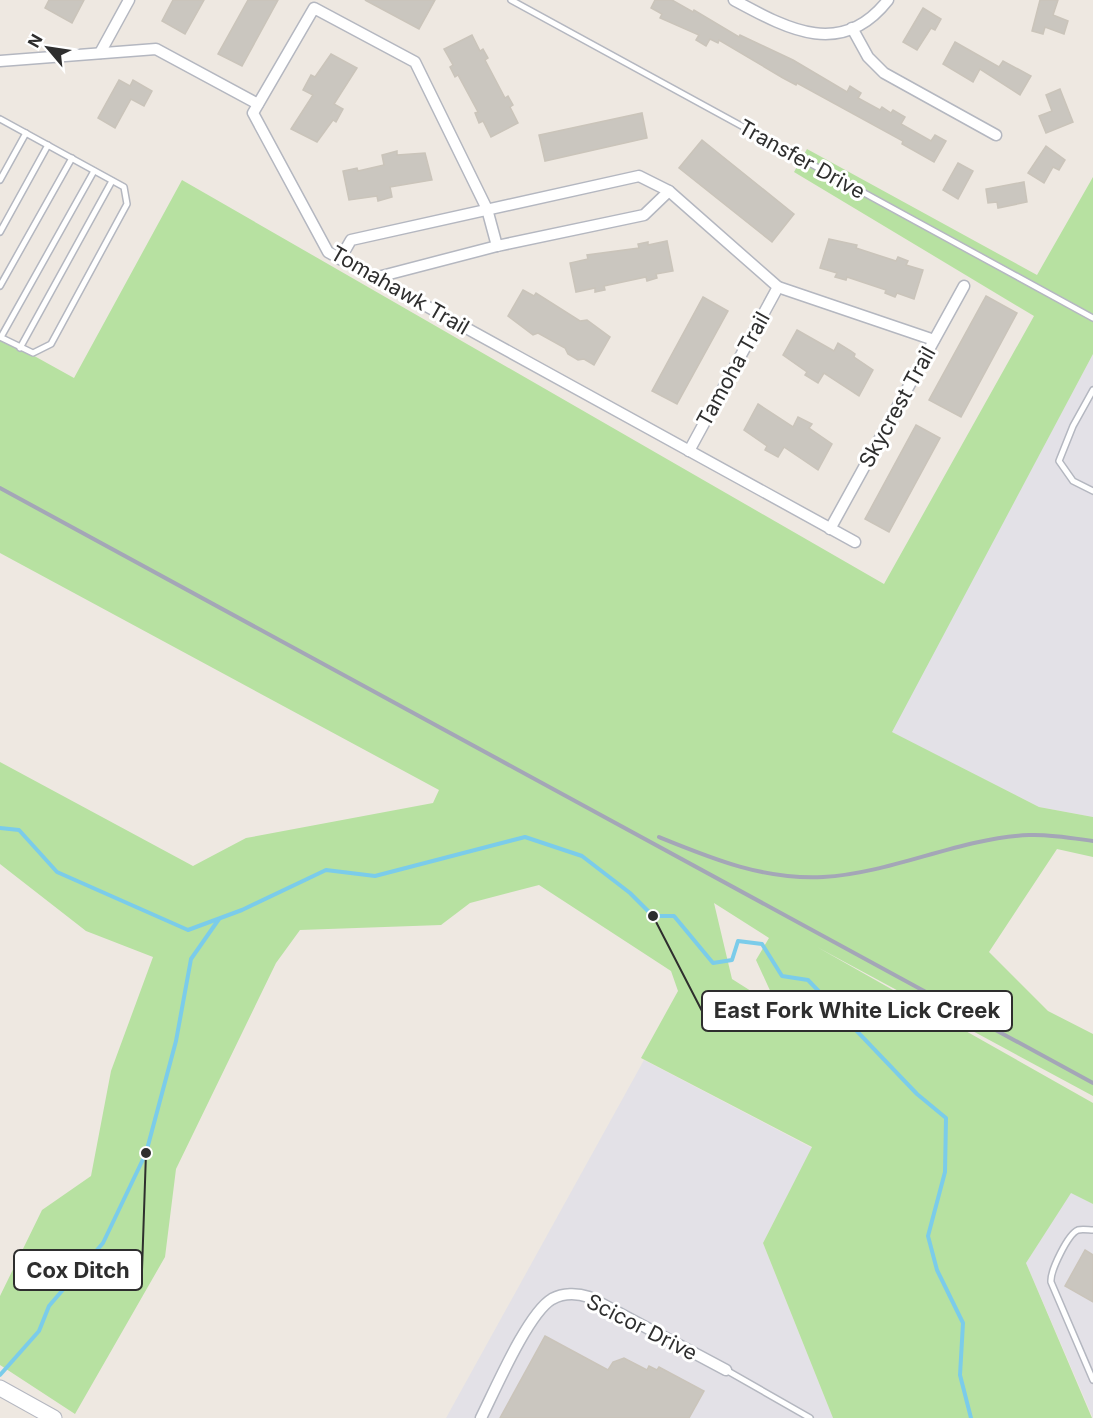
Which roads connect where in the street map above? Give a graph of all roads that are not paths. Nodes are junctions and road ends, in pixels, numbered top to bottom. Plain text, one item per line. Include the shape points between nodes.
1 (129, 0) edge
2 (511, 0) edge
3 (734, 0) edge
4 (888, 0) edge
5 (852, 28) junction
6 (100, 53) junction
7 (0, 61) edge
8 (258, 104) junction
9 (2, 120) edge
10 (0, 127) edge
11 (26, 133) junction
12 (996, 135) dead end
13 (48, 145) junction
14 (72, 158) junction
15 (94, 171) junction
16 (0, 180) edge
17 (112, 181) junction
18 (669, 191) junction
19 (487, 209) junction
20 (0, 232) edge
21 (497, 246) junction
22 (340, 259) junction
23 (374, 278) junction
24 (964, 285) dead end
25 (0, 286) edge
26 (778, 287) junction
27 (1093, 318) edge
28 (0, 337) edge
29 (934, 340) junction
30 (20, 348) junction
31 (1093, 390) edge
32 (689, 451) junction
33 (1093, 491) edge
34 (830, 529) junction
35 (855, 542) dead end
36 (1093, 1230) edge
37 (726, 1370) joint
38 (1093, 1380) edge
39 (0, 1388) edge
40 (54, 1418) edge
41 (480, 1418) edge
42 (810, 1418) edge

1 - 6 street
2 - 27 lane, Transfer Drive
3 - 5 street via 801,33 830,34
4 - 5 street
5 - 12 street via 868,57 884,73
6 - 7 street
6 - 8 street via 156,49
8 - 19 street via 314,8 415,62
8 - 22 street, Tomahawk Trail via 253,113 258,123 328,252
9 - 10 lane
9 - 11 lane
11 - 13 lane
11 - 16 lane
13 - 14 lane
13 - 20 lane
14 - 15 lane
14 - 25 lane
15 - 17 lane
15 - 28 lane
17 - 30 lane
17 - 30 lane via 124,187 127,204 104,250 51,344 33,353
18 - 19 street via 639,176
18 - 21 street via 644,215
18 - 26 street
19 - 21 street
19 - 22 street via 351,240
21 - 23 street
22 - 23 street, Tomahawk Trail
23 - 32 street, Tomahawk Trail
24 - 29 street, Skycrest Trail
26 - 29 street
26 - 32 street, Tamoha Trail
28 - 30 lane
29 - 34 street, Skycrest Trail
31 - 33 lane via 1072,426 1059,461 1073,481
32 - 34 street, Tomahawk Trail
34 - 35 street, Tomahawk Trail
36 - 38 lane via 1079,1230 1071,1235 1051,1274
37 - 41 street, Scicor Drive via 589,1297 565,1295 552,1299 535,1316
37 - 42 lane
39 - 40 main road

